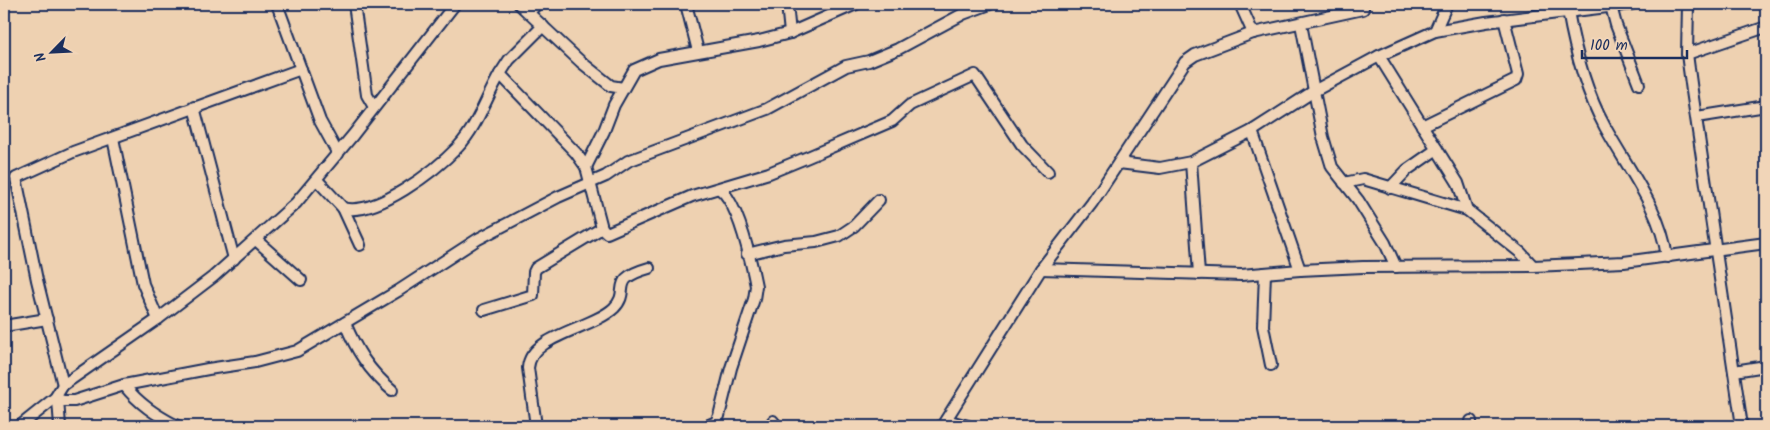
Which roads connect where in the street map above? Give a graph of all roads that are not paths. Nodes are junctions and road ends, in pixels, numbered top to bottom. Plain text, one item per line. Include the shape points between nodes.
1 (277, 4) edge
2 (354, 4) edge
3 (455, 4) edge
4 (519, 4) edge
5 (537, 4) edge
6 (686, 4) edge
7 (787, 4) edge
8 (856, 4) edge
9 (990, 4) edge
10 (1240, 4) edge
11 (1447, 4) edge
12 (1632, 4) edge
13 (1688, 4) edge
14 (1611, 6) junction
15 (1363, 9) dead end
16 (1568, 11) junction
17 (529, 12) junction
18 (1504, 19) junction
19 (1301, 24) junction
20 (544, 26) junction
21 (1766, 27) edge
22 (790, 32) junction
23 (1436, 32) junction
24 (1253, 33) junction
25 (698, 51) junction
26 (1687, 54) junction
27 (1379, 56) junction
28 (301, 69) junction
29 (500, 74) junction
30 (1639, 84) dead end
31 (611, 86) junction
32 (623, 88) junction
33 (1314, 91) junction
34 (614, 105) junction
35 (1766, 106) edge
36 (194, 107) junction
37 (374, 108) junction
38 (1696, 117) junction
39 (1422, 126) junction
40 (1252, 131) junction
41 (113, 138) junction
42 (1437, 149) junction
43 (338, 154) junction
44 (1191, 162) junction
45 (1119, 163) junction
46 (586, 167) junction
47 (1048, 172) dead end
48 (317, 180) junction
49 (591, 182) junction
50 (1344, 183) junction
51 (1390, 188) junction
52 (720, 189) junction
53 (879, 200) dead end
54 (343, 208) junction
55 (1467, 210) junction
56 (602, 228) junction
57 (256, 240) junction
58 (1766, 243) edge
59 (360, 245) dead end
60 (1715, 252) junction
61 (748, 254) junction
62 (1668, 257) junction
63 (234, 259) junction
64 (1533, 266) junction
65 (1396, 267) junction
66 (649, 268) dead end
67 (1041, 269) junction
68 (1300, 270) junction
69 (1265, 273) junction
70 (1199, 274) junction
71 (301, 280) dead end
72 (484, 310) dead end
73 (158, 319) junction
74 (47, 320) junction
75 (346, 323) junction
76 (4, 326) edge
77 (1271, 365) dead end
78 (1766, 366) edge
79 (1734, 371) junction
80 (63, 385) junction
81 (124, 385) junction
82 (392, 390) dead end
83 (57, 399) junction
84 (944, 423) edge
85 (20, 426) edge
86 (60, 426) edge
87 (177, 426) edge
88 (536, 426) edge
89 (707, 426) edge
90 (968, 426) edge
91 (1742, 426) edge

1 - 28 street
2 - 37 street via 367,95
3 - 37 street
4 - 17 street
5 - 17 street
6 - 25 street
7 - 22 street
8 - 22 street
9 - 49 street via 963,14 898,49 846,66 767,109 628,161
10 - 24 street
11 - 23 street
12 - 14 street
13 - 26 street
14 - 16 street
14 - 30 street
15 - 19 street
16 - 18 street
16 - 62 street via 1574,43 1600,114 1655,214
17 - 20 street
18 - 23 street
18 - 39 street via 1517,68 1516,80
19 - 24 street
19 - 33 street
20 - 29 street via 509,60
20 - 31 street
21 - 26 street
22 - 25 street via 759,41
23 - 27 street
24 - 45 street via 1195,55 1185,62
25 - 32 street via 644,64 634,70
26 - 38 street
27 - 33 street
27 - 39 street
28 - 36 street
28 - 43 street via 320,121
29 - 46 street
29 - 54 street via 471,130 458,147 387,200 368,208
31 - 32 street
31 - 34 street
32 - 34 street
33 - 40 street
33 - 50 street via 1332,167
34 - 46 street
35 - 38 street
36 - 41 street
36 - 63 street
37 - 43 street
38 - 60 street
39 - 42 street
40 - 44 street
40 - 68 street
41 - 73 street via 143,284
41 - 74 street via 16,178
42 - 51 street via 1407,170
42 - 55 street via 1458,183
43 - 48 street
44 - 45 street via 1160,168
44 - 70 street
45 - 67 street
46 - 49 street
47 - 52 street via 1022,145 975,75 910,105 892,121 769,173
48 - 54 street
48 - 57 street
49 - 56 street
49 - 75 street via 478,239
50 - 51 street via 1363,179
50 - 65 street via 1358,200
51 - 55 street
52 - 56 street via 670,205 608,233
52 - 61 street via 728,195
53 - 61 street via 854,226 839,236
54 - 59 street
55 - 64 street
56 - 72 street via 536,268 533,295
57 - 63 street
57 - 71 street
58 - 60 street
60 - 62 street
60 - 79 street
61 - 89 street via 756,286 754,299 719,416 716,422
62 - 64 street
63 - 73 street
64 - 65 street
65 - 68 street
66 - 88 street via 632,273 625,279 618,303 610,311 543,344 533,354 528,368
67 - 70 street
67 - 84 street
68 - 69 street
69 - 70 street
69 - 77 street via 1264,326
73 - 80 street
74 - 76 street
74 - 80 street
75 - 81 street via 277,358
75 - 82 street via 364,360
78 - 79 street
79 - 91 street
80 - 83 street
81 - 83 street via 74,401
81 - 87 street via 152,413
83 - 85 street
83 - 86 street
84 - 90 street

